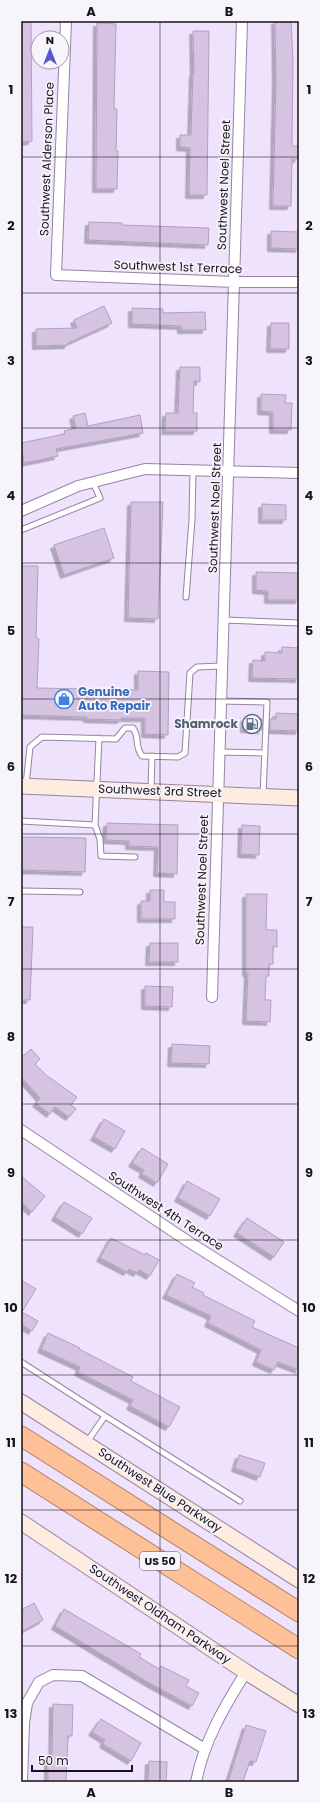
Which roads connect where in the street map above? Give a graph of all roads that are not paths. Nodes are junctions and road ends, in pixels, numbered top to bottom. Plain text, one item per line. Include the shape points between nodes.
1 (66, 21) edge
2 (242, 21) edge
3 (56, 275) joint
4 (235, 282) junction
5 (299, 282) edge
6 (193, 470) junction
7 (229, 471) junction
8 (299, 473) edge
9 (93, 482) junction
10 (21, 511) edge
11 (21, 530) edge
12 (186, 597) dead end
13 (224, 620) junction
14 (299, 623) edge
15 (222, 666) junction
16 (221, 701) junction
17 (99, 738) junction
18 (219, 752) junction
19 (265, 753) junction
20 (152, 756) junction
21 (24, 786) edge
22 (96, 789) junction
23 (151, 791) junction
24 (218, 793) junction
25 (263, 796) junction
26 (299, 798) edge
27 (21, 821) edge
28 (95, 825) junction
29 (135, 858) dead end
30 (21, 891) edge
31 (80, 892) dead end
32 (212, 997) dead end
33 (21, 1130) edge
34 (299, 1311) edge
35 (21, 1362) edge
36 (21, 1402) edge
37 (105, 1416) junction
38 (21, 1436) edge
39 (86, 1443) junction
40 (21, 1472) edge
41 (240, 1501) dead end
42 (21, 1522) edge
43 (299, 1580) edge
44 (299, 1612) edge
45 (299, 1649) edge
46 (246, 1672) junction
47 (299, 1706) edge
48 (205, 1749) junction
49 (22, 1782) edge
50 (196, 1782) edge

1 - 3 street, Southwest Alderson Place
2 - 4 street, Southwest Noel Street
3 - 4 street, Southwest 1st Terrace
4 - 5 street, Southwest 1st Terrace
4 - 7 street, Southwest Noel Street
6 - 7 street
6 - 9 street via 145,469
6 - 12 lane
7 - 8 street
7 - 13 street, Southwest Noel Street
9 - 10 street
9 - 11 lane via 100,498
13 - 14 lane
13 - 15 street, Southwest Noel Street
15 - 16 street, Southwest Noel Street
15 - 20 lane via 197,667 190,673 185,754 178,758
16 - 18 street, Southwest Noel Street
16 - 19 lane via 267,702
17 - 20 lane via 116,739 125,728 134,728 137,734 137,749 142,756
17 - 21 lane via 42,737 30,747
17 - 22 lane
18 - 19 lane
18 - 24 street, Southwest Noel Street
19 - 25 lane
20 - 23 lane
21 - 22 street, Southwest 3rd Street
22 - 23 street, Southwest 3rd Street
22 - 28 lane
23 - 24 street, Southwest 3rd Street
24 - 25 street, Southwest 3rd Street
24 - 32 street, Southwest Noel Street
25 - 26 street, Southwest 3rd Street
27 - 28 lane
28 - 29 lane via 100,839 101,856
30 - 31 lane
33 - 34 street, Southwest 4th Terrace via 189,1242
35 - 37 lane
36 - 39 street, Southwest Blue Parkway
37 - 39 lane
37 - 41 lane
38 - 44 highway, US 50
39 - 43 street, Southwest Blue Parkway
40 - 45 highway, US 50
42 - 46 street, Southwest Oldham Parkway
46 - 47 street, Southwest Oldham Parkway
46 - 48 street
48 - 49 street via 82,1676 53,1675 40,1682 27,1703
48 - 50 street

